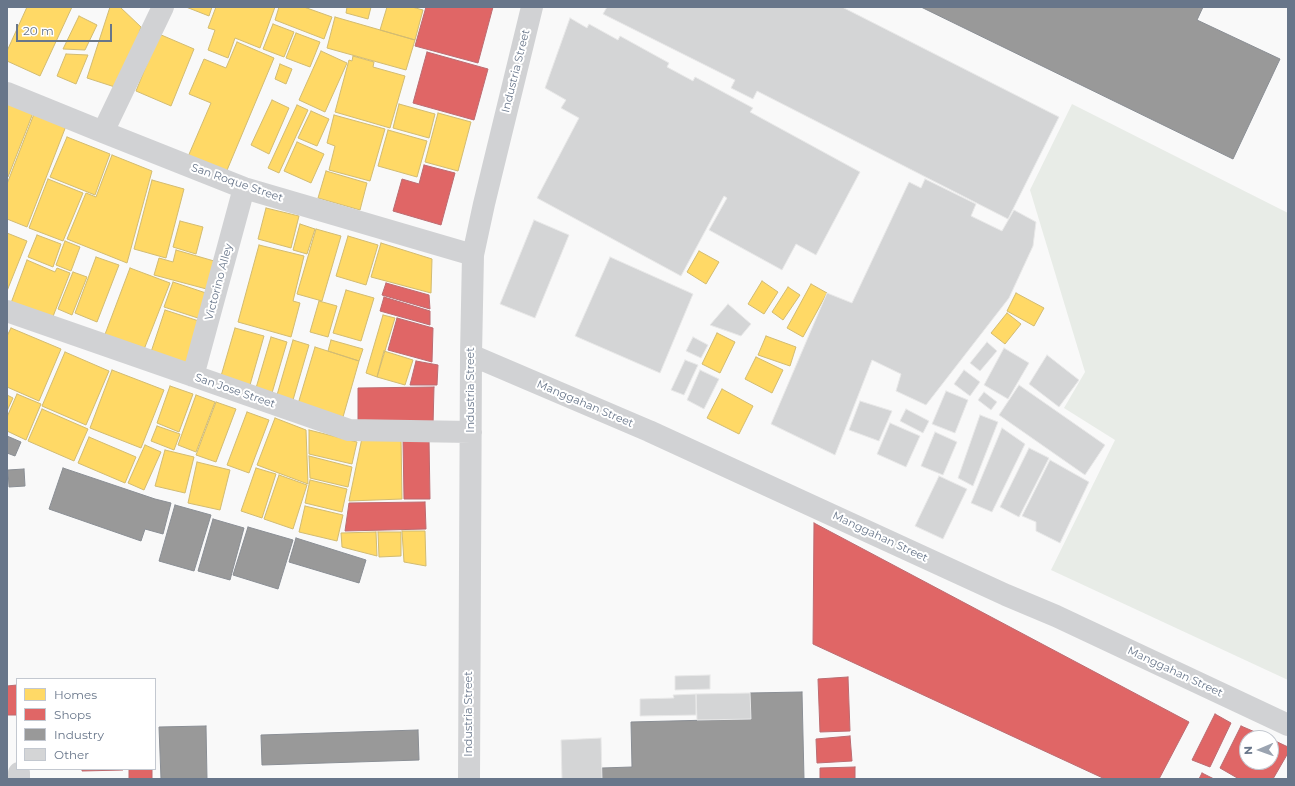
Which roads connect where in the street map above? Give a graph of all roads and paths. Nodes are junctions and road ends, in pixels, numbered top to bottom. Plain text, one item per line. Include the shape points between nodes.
1 (163, 7) edge
2 (532, 7) edge
3 (7, 93) edge
4 (103, 132) junction
5 (244, 188) junction
6 (473, 255) junction
7 (7, 311) edge
8 (471, 355) junction
9 (194, 376) junction
10 (471, 432) junction
11 (1288, 724) edge
12 (469, 779) edge

1 - 4 street
2 - 6 street, Industria Street
3 - 4 street, San Roque Street
4 - 5 street, San Roque Street
5 - 6 street, San Roque Street
5 - 9 street, Victorino Alley
6 - 8 street, Industria Street
7 - 9 street, San Jose Street
8 - 10 street, Industria Street
8 - 11 street, Manggahan Street via 649,431
9 - 10 street, San Jose Street via 349,430
10 - 12 street, Industria Street

